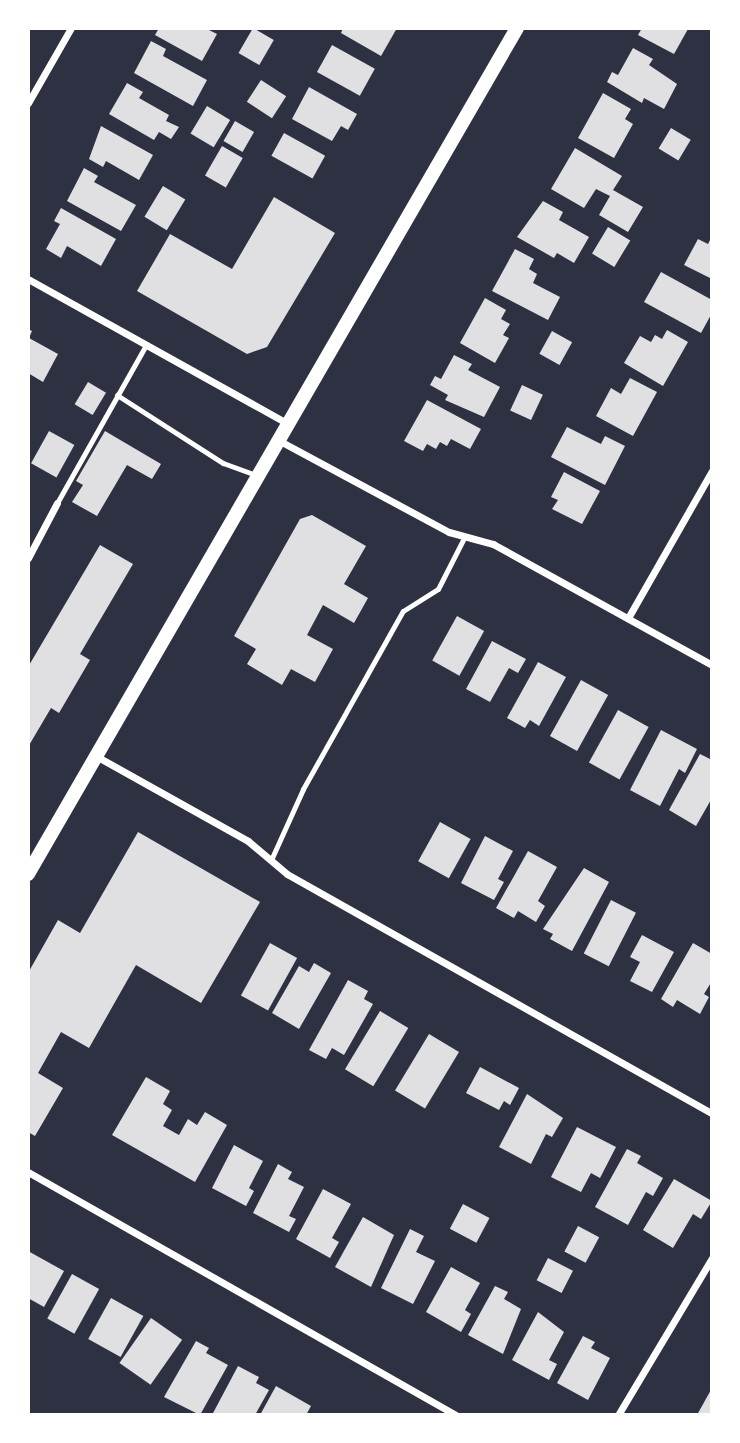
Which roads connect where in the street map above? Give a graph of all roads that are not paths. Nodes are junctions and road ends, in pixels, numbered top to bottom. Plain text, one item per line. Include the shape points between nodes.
1 (71, 28) edge
2 (517, 28) edge
3 (28, 103) edge
4 (28, 279) edge
5 (146, 345) junction
6 (117, 395) junction
7 (287, 423) junction
8 (278, 439) junction
9 (712, 471) edge
10 (257, 476) junction
11 (57, 503) joint
12 (465, 536) junction
13 (28, 558) edge
14 (628, 618) junction
15 (712, 665) edge
16 (96, 756) junction
17 (271, 860) junction
18 (28, 874) edge
19 (712, 1112) edge
20 (28, 1172) edge
21 (712, 1258) edge
22 (456, 1415) edge
23 (618, 1415) edge

1 - 3 street
2 - 7 main road
4 - 5 street
5 - 6 lane
5 - 7 street
6 - 10 lane via 223,463
6 - 11 lane
7 - 8 main road
8 - 10 main road
8 - 12 street
9 - 14 street
10 - 16 main road
11 - 13 street
12 - 14 street via 493,544
12 - 17 lane via 438,589 402,611 303,789 293,820
14 - 15 street
16 - 17 street via 248,841
16 - 18 main road
17 - 19 street via 287,874
20 - 22 street
21 - 23 street

